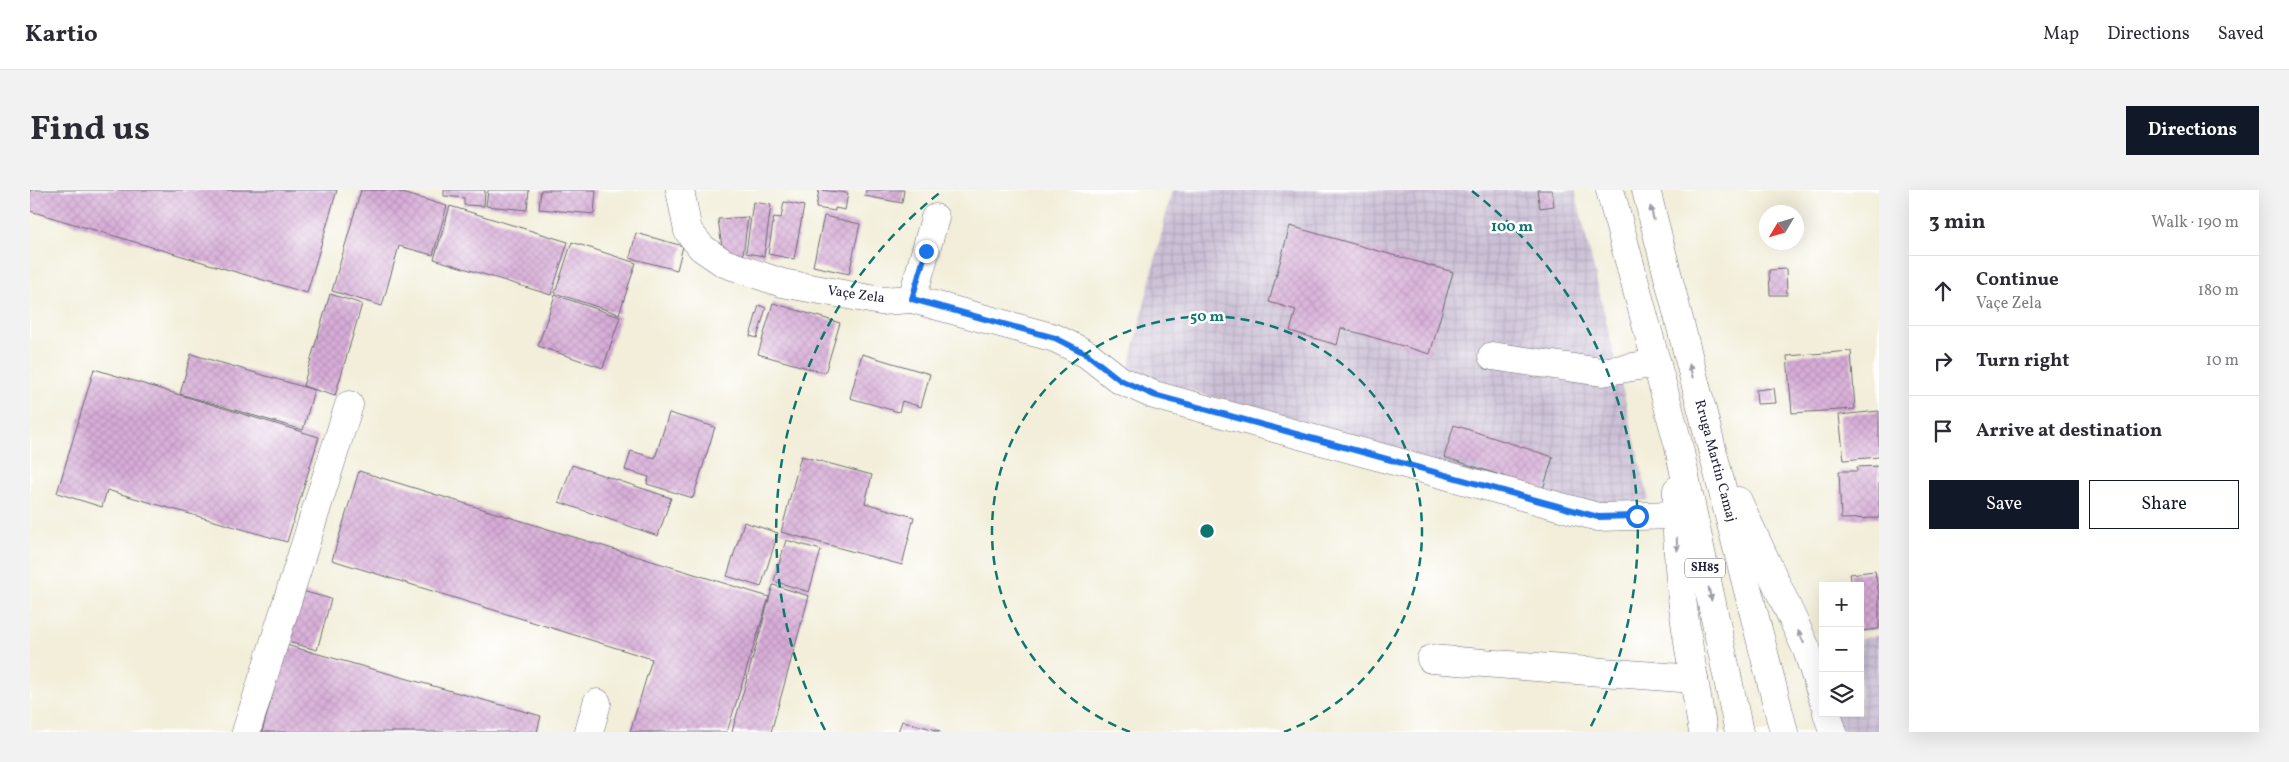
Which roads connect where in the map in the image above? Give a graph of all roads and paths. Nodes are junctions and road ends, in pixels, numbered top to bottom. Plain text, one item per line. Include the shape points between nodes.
1 (680, 190) edge
2 (1610, 190) edge
3 (1646, 190) edge
4 (935, 218) dead end
5 (912, 299) junction
6 (1492, 356) dead end
7 (1657, 363) junction
8 (349, 405) dead end
9 (1708, 435) junction
10 (1678, 443) junction
11 (1676, 515) junction
12 (1431, 659) dead end
13 (1694, 679) junction
14 (1819, 688) edge
15 (597, 703) dead end
16 (1828, 717) edge
17 (246, 732) edge
18 (589, 732) edge
19 (1703, 732) edge
20 (1739, 732) edge
21 (1784, 732) edge
22 (1833, 732) edge

1 - 5 main road, Vaçe Zela via 688,231 702,248 724,263 782,283 881,301
2 - 7 main road, SH85
9 -> 3 main road, Rruga Martin Camaj / SH85
4 - 5 main road
5 - 11 main road, Vaçe Zela via 1055,338 1087,354 1120,380 1154,395 1598,517
6 - 7 main road via 1602,372
7 - 10 main road, SH85
8 - 17 main road
14 -> 9 main road via 1807,650
9 - 21 main road, Rruga Martin Camaj / SH85
10 - 11 main road
10 -> 20 main road, SH85
11 -> 13 main road via 1682,606
12 - 13 main road
13 - 19 main road
15 - 18 main road
16 - 22 main road

